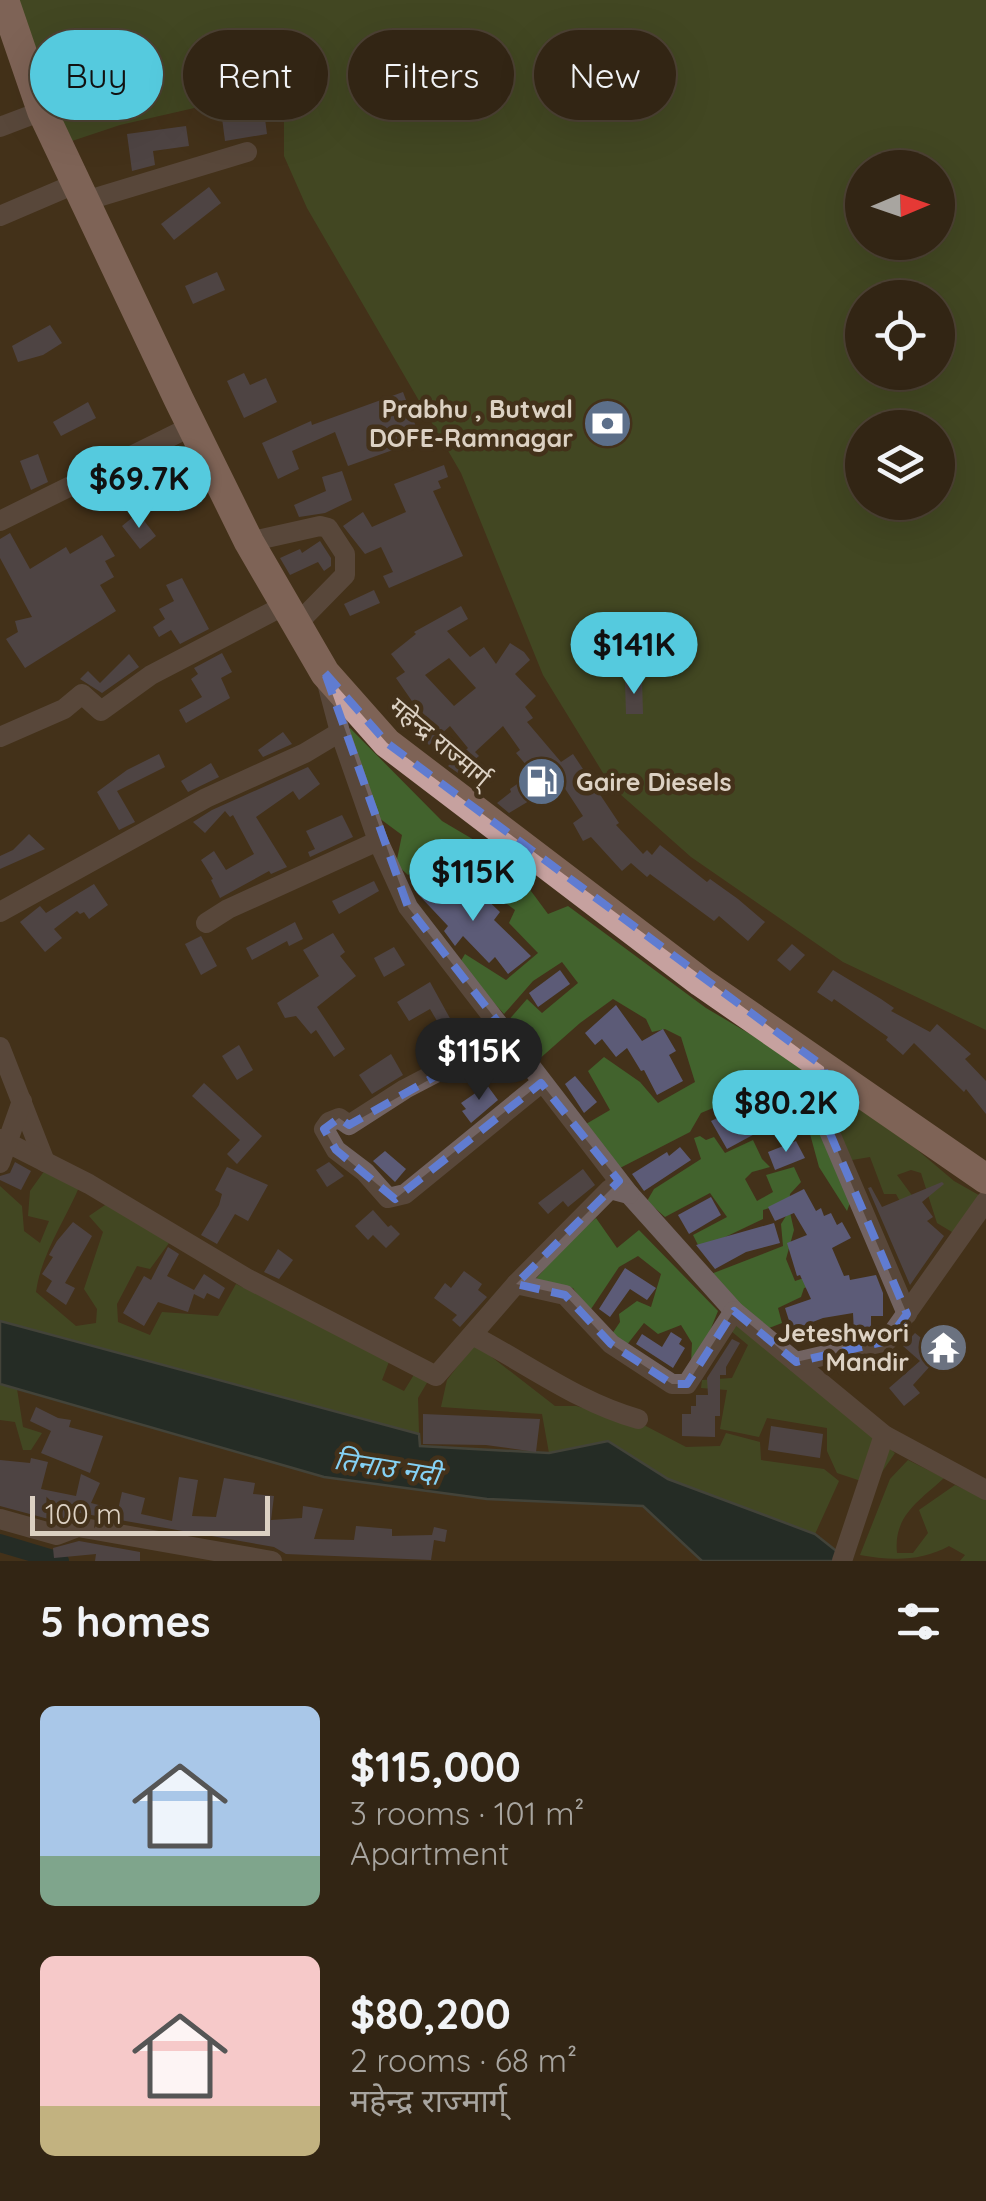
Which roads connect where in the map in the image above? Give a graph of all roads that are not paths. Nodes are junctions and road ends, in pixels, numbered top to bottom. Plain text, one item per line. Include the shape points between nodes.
1 (4, 0) edge
2 (8, 39) edge
3 (30, 86) edge
4 (30, 116) edge
5 (46, 120) edge
6 (0, 127) edge
7 (247, 152) dead end
8 (81, 192) junction
9 (0, 216) edge
10 (192, 426) junction
11 (0, 521) edge
12 (249, 542) junction
13 (292, 614) junction
14 (325, 673) junction
15 (340, 732) junction
16 (0, 737) edge
17 (378, 841) junction
18 (0, 912) edge
19 (206, 923) dead end
20 (508, 1035) junction
21 (0, 1047) edge
22 (824, 1067) junction
23 (541, 1084) junction
24 (22, 1102) junction
25 (2, 1148) edge
26 (45, 1162) junction
27 (986, 1178) edge
28 (628, 1194) junction
29 (986, 1201) edge
30 (516, 1284) junction
31 (734, 1311) junction
32 (907, 1314) junction
33 (474, 1336) junction
34 (796, 1362) junction
35 (638, 1419) dead end
36 (884, 1435) junction
37 (986, 1490) edge
38 (0, 1519) edge
39 (272, 1561) edge
40 (842, 1561) edge

1 - 2 highway, महेन्द्र राज्मार्ग्
2 - 3 highway, महेन्द्र राज्मार्ग्
4 - 6 street
5 - 8 highway, महेन्द्र राज्मार्ग्
7 - 8 street
8 - 9 street
8 - 10 highway, महेन्द्र राज्मार्ग्
10 - 11 street
10 - 12 highway, महेन्द्र राज्मार्ग्
12 - 13 highway, महेन्द्र राज्मार्ग्
12 - 13 street via 320,526 344,554 345,575
13 - 14 highway, महेन्द्र राज्मार्ग्
13 - 16 street via 151,675 100,711 82,694
14 - 15 street
14 - 22 highway, महेन्द्र राज्मार्ग् via 387,743
15 - 17 street
15 - 18 street
17 - 19 street
17 - 20 street via 408,908
20 - 23 street
20 - 23 street via 349,1124 329,1122 324,1129 336,1150 395,1199
21 - 24 street
22 - 27 highway, महेन्द्र राज्मार्ग्
22 - 32 street via 828,1131
23 - 28 street
24 - 25 street
24 - 26 street
25 - 26 street
26 - 33 street via 248,1279 436,1376
28 - 30 street via 610,1190
28 - 31 street
29 - 32 street
30 - 31 street via 565,1295 611,1344 672,1384 687,1384
30 - 33 street
31 - 34 street
32 - 34 street via 887,1340
33 - 35 street via 582,1400
34 - 36 street
36 - 37 street
36 - 40 street
38 - 39 street via 54,1535 78,1528

